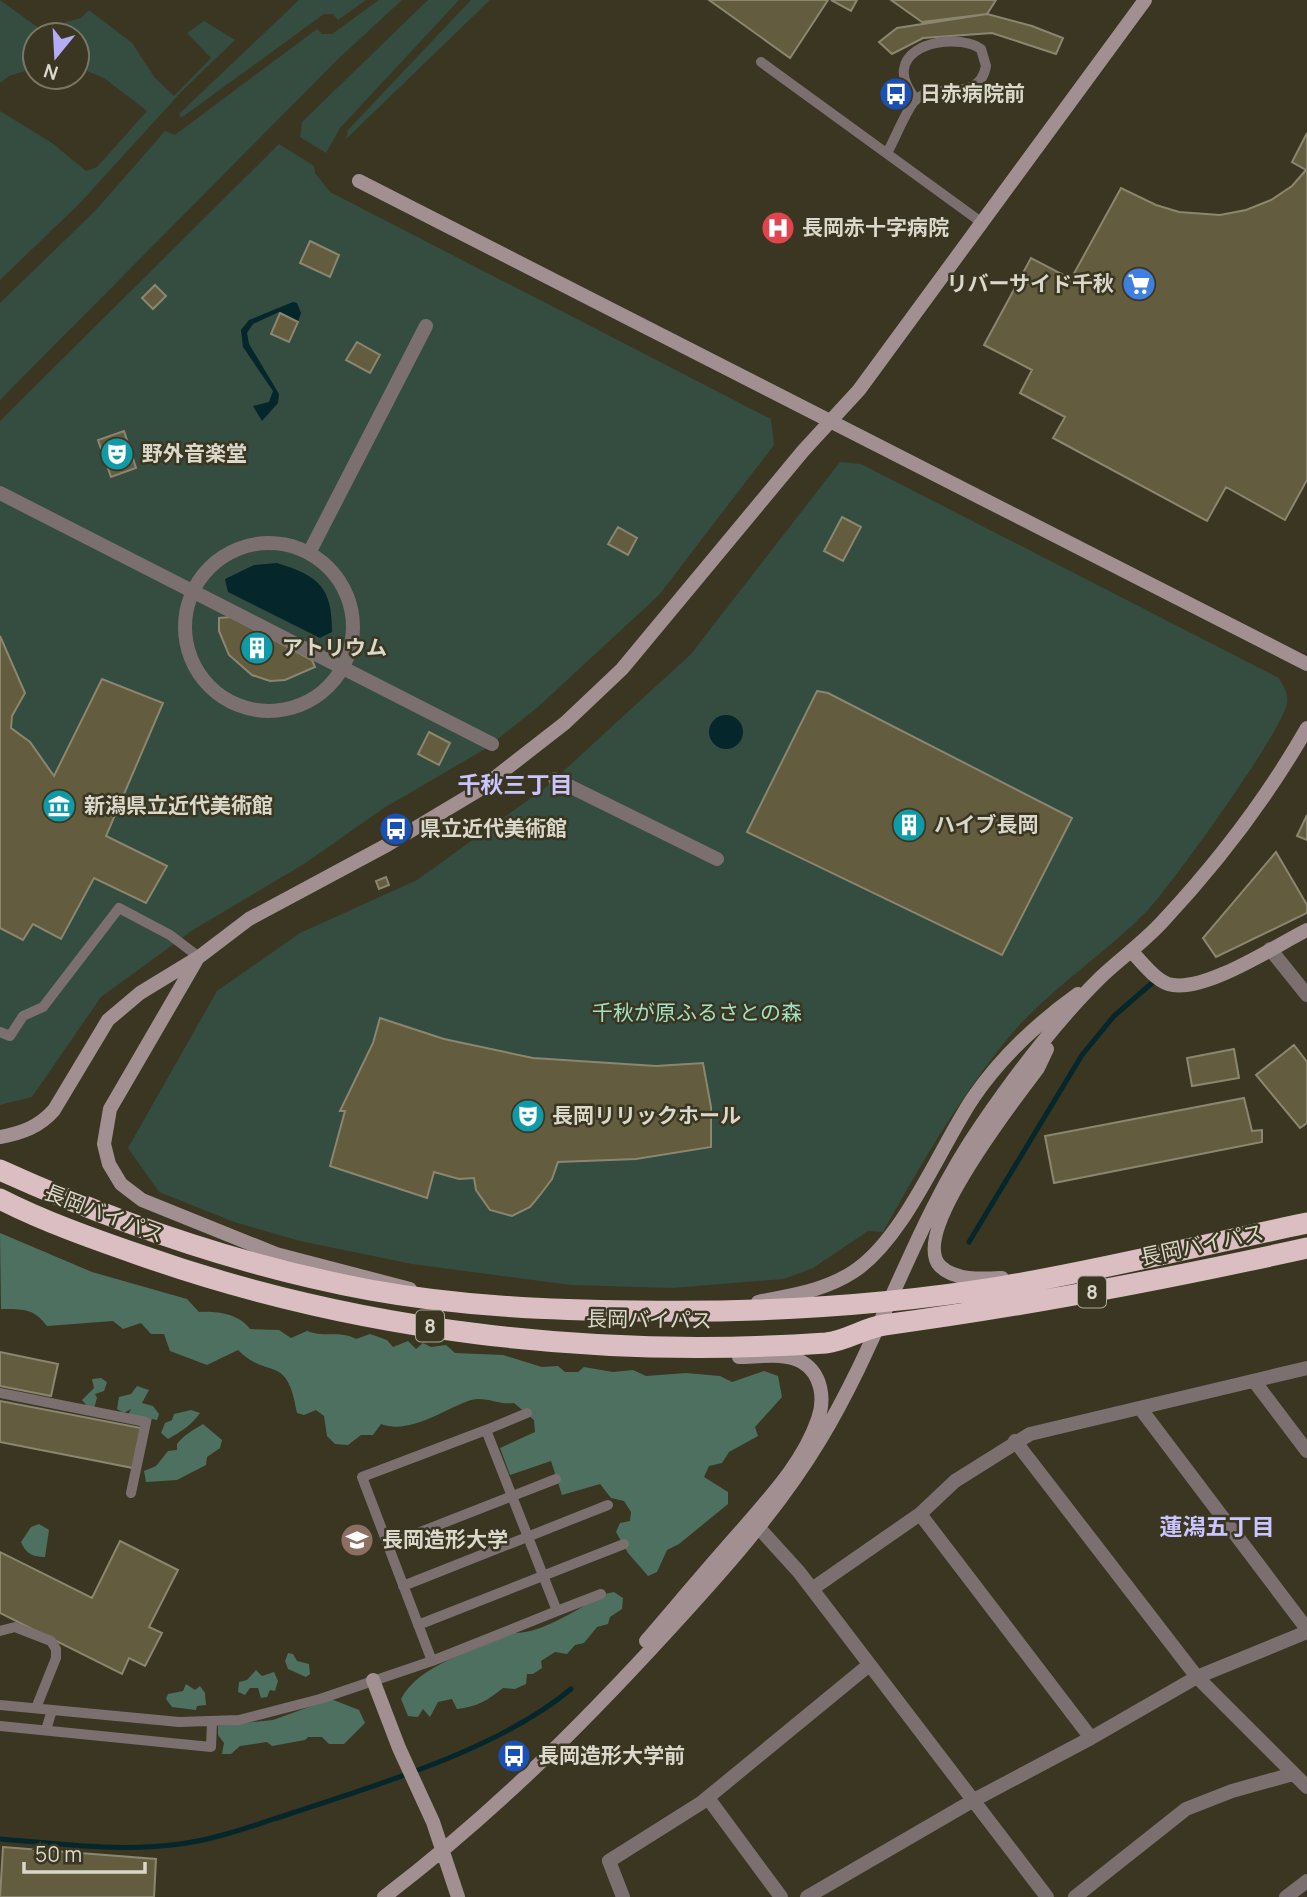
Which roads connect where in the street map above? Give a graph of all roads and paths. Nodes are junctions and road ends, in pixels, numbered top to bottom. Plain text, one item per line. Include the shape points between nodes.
1 (1145, 0) edge
2 (761, 62) dead end
3 (916, 100) junction
4 (887, 153) junction
5 (359, 181) dead end
6 (981, 222) junction
7 (426, 326) dead end
8 (831, 421) junction
9 (0, 493) edge
10 (309, 553) junction
11 (192, 590) junction
12 (1307, 664) edge
13 (344, 667) junction
14 (1307, 728) edge
15 (492, 744) dead end
16 (555, 779) dead end
17 (717, 859) dead end
18 (1307, 930) edge
19 (1270, 949) junction
20 (1132, 952) junction
21 (199, 957) junction
22 (1102, 977) junction
23 (1307, 995) edge
24 (1060, 1022) junction
25 (0, 1032) edge
26 (0, 1138) edge
27 (0, 1170) edge
28 (0, 1199) edge
29 (1307, 1223) edge
30 (1307, 1248) edge
31 (1071, 1273) junction
32 (437, 1300) junction
33 (887, 1301) junction
34 (698, 1312) junction
35 (876, 1326) junction
36 (603, 1346) junction
37 (1307, 1368) edge
38 (1254, 1381) junction
39 (0, 1393) edge
40 (1140, 1408) junction
41 (527, 1413) dead end
42 (486, 1430) junction
43 (1015, 1441) junction
44 (1307, 1451) edge
45 (556, 1479) dead end
46 (131, 1493) dead end
47 (512, 1497) junction
48 (608, 1505) dead end
49 (920, 1514) junction
50 (759, 1528) junction
51 (528, 1536) junction
52 (624, 1544) dead end
53 (387, 1545) junction
54 (543, 1576) junction
55 (403, 1586) junction
56 (812, 1589) junction
57 (601, 1594) dead end
58 (557, 1611) junction
59 (418, 1626) junction
60 (0, 1631) edge
61 (1307, 1631) edge
62 (432, 1661) junction
63 (869, 1665) junction
64 (1197, 1677) junction
65 (373, 1680) junction
66 (0, 1705) edge
67 (36, 1708) junction
68 (52, 1710) junction
69 (212, 1722) junction
70 (0, 1726) edge
71 (46, 1730) junction
72 (1091, 1738) junction
73 (562, 1741) junction
74 (1293, 1774) junction
75 (1307, 1787) edge
76 (708, 1798) junction
77 (974, 1800) junction
78 (442, 1851) junction
79 (1307, 1881) edge
80 (384, 1897) edge
81 (458, 1897) edge
82 (623, 1897) edge
83 (781, 1897) edge
84 (807, 1897) edge
85 (1047, 1897) edge
86 (1075, 1897) edge
87 (1286, 1897) edge

1 - 6 street
2 - 4 lane
3 - 3 lane via 904,68 916,50 965,41 981,49 986,66 977,84
3 - 4 lane
4 - 6 lane
5 - 8 street
6 - 8 street via 859,390
7 - 10 street
8 - 12 street
8 - 21 street via 622,669 565,723 479,790 259,913
9 - 11 street
10 - 11 street via 270,542 251,544 212,566
10 - 13 street via 325,565 349,603 352,641
11 - 13 street
11 - 13 street via 185,633 188,652 197,671 229,700 271,711 292,708 330,687
13 - 15 street
14 - 20 street via 1217,860
16 - 17 street
18 - 19 street
19 - 20 street via 1204,980 1172,985 1159,979
19 - 23 street
20 - 22 street
21 - 25 lane via 170,935 119,908 43,1007 23,1016 10,1036
21 - 26 street via 140,993 108,1020 44,1121
21 - 32 street via 110,1109 104,1144 121,1184 142,1200 276,1254 395,1284
22 - 24 street
22 - 34 street via 1042,1019 974,1096 902,1216 869,1261 821,1289
24 - 31 street via 1038,1068 946,1206 934,1254 951,1274 968,1278
24 - 33 street via 954,1167
27 - 32 highway, 長岡バイパス / 8 via 147,1229 237,1258 312,1278
28 - 36 highway, 長岡バイパス / 8 via 177,1268 323,1308 391,1321
29 - 31 highway, 長岡バイパス / 8
30 - 35 highway, 長岡バイパス / 8 via 1017,1308
31 - 33 highway, 長岡バイパス / 8
32 - 34 highway, 長岡バイパス / 8 via 580,1312
33 - 34 highway, 長岡バイパス / 8
33 - 35 street
35 - 36 highway, 長岡バイパス / 8 via 831,1342
35 - 50 street via 823,1436
36 - 73 street via 644,1357 801,1360 816,1377 821,1406 787,1476
37 - 38 street
38 - 40 street
38 - 44 street
39 - 46 lane via 146,1422
40 - 43 street via 1070,1422
40 - 61 street
41 - 42 lane
42 - 47 lane
42 - 53 lane via 362,1477
43 - 49 street via 955,1481
43 - 64 street
45 - 47 lane
47 - 51 lane
47 - 53 lane
48 - 51 lane
49 - 56 street
49 - 72 street
50 - 56 street
50 - 73 street via 617,1687
51 - 54 lane
51 - 55 lane
52 - 54 lane
53 - 55 lane
54 - 58 lane
54 - 59 lane
55 - 59 lane
56 - 63 street
57 - 58 lane
58 - 62 lane
59 - 62 lane
60 - 67 lane via 15,1627 51,1641 56,1649
61 - 64 street
62 - 65 lane
63 - 76 street
63 - 77 street
64 - 72 street
64 - 74 street
65 - 69 lane via 293,1708
65 - 78 street
66 - 67 lane
67 - 68 lane
68 - 69 lane
68 - 71 lane
69 - 71 lane via 211,1747
70 - 71 lane
72 - 77 street
73 - 78 street via 499,1804
74 - 75 street
74 - 86 street via 1186,1809
76 - 82 street via 609,1861
76 - 83 street
77 - 84 street
77 - 85 street
78 - 80 street
78 - 81 street
79 - 87 street

